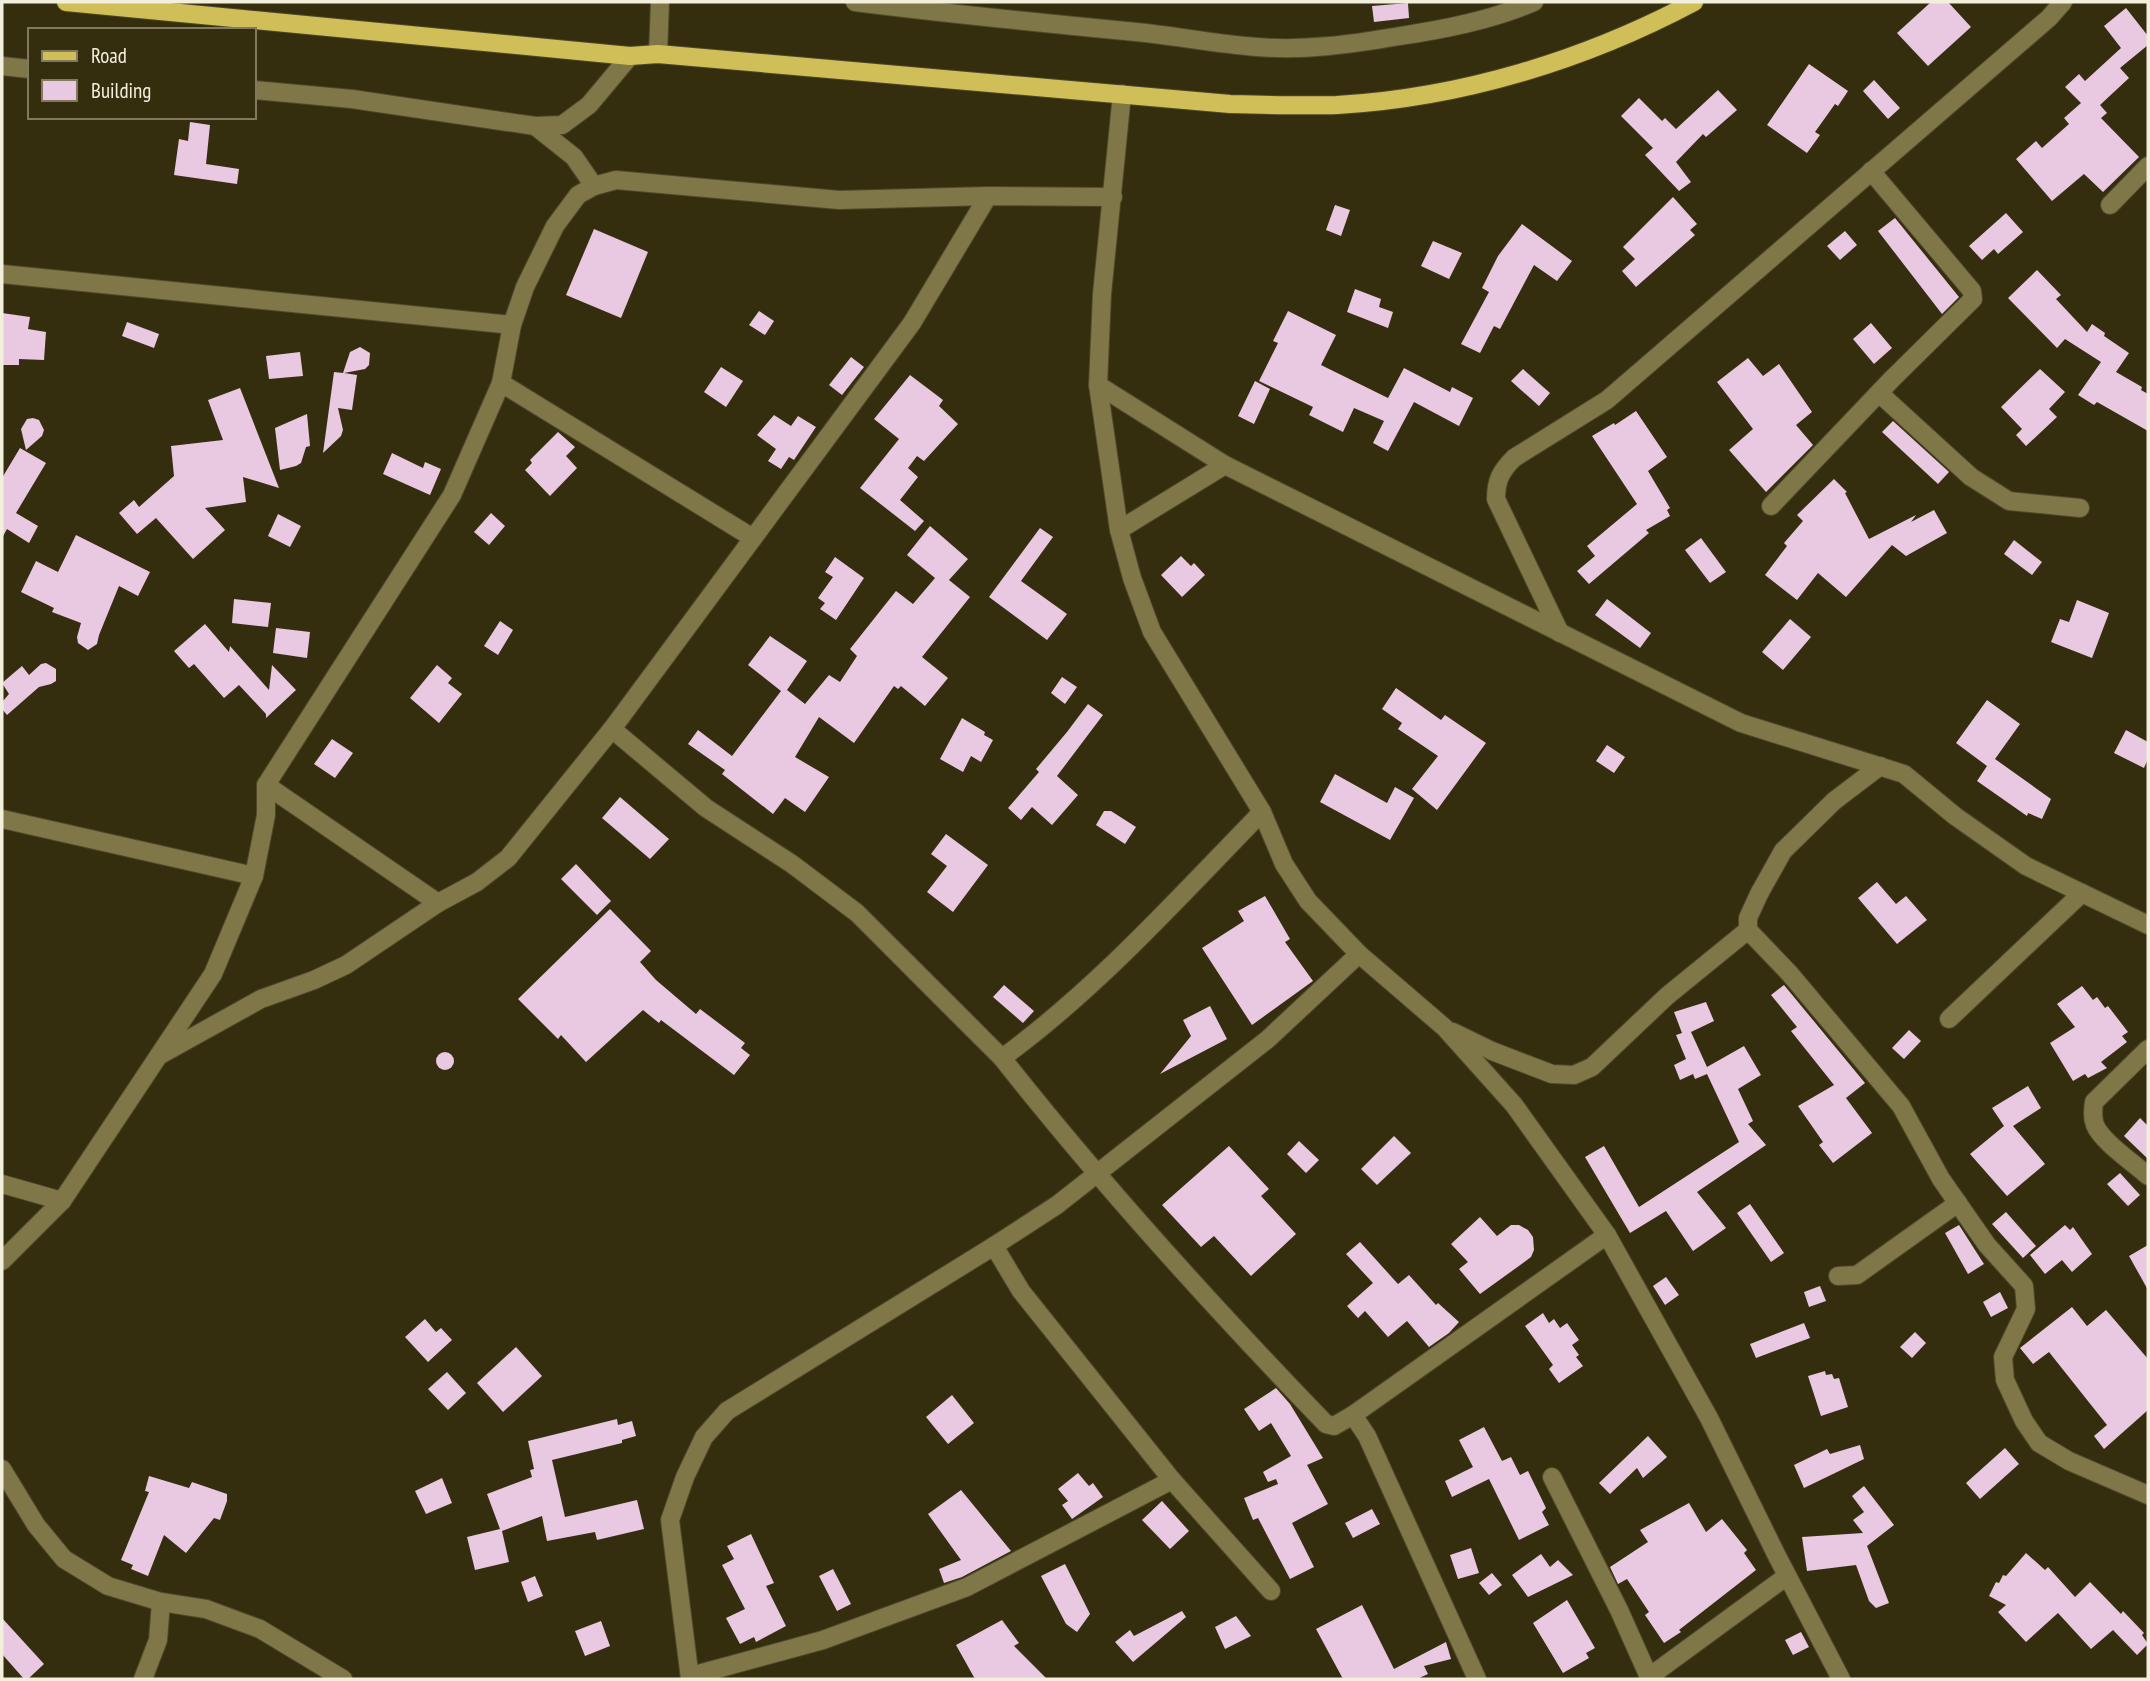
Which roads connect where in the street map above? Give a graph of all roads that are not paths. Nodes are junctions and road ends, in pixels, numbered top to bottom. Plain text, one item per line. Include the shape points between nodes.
1 (66, 2) edge
2 (660, 2) edge
3 (855, 2) edge
4 (1534, 2) edge
5 (1693, 2) edge
6 (2063, 2) edge
7 (658, 54) junction
8 (630, 56) junction
9 (2, 66) edge
10 (28, 69) edge
11 (256, 90) edge
12 (1122, 94) junction
13 (535, 126) junction
14 (2148, 166) edge
15 (1871, 171) junction
16 (594, 186) junction
17 (988, 196) junction
18 (1113, 197) junction
19 (2110, 205) dead end
20 (2, 274) edge
21 (512, 325) junction
22 (502, 383) junction
23 (1098, 385) junction
24 (1879, 393) junction
25 (1225, 465) junction
26 (1771, 506) dead end
27 (2080, 508) dead end
28 (1119, 530) junction
29 (753, 538) junction
30 (1560, 632) junction
31 (612, 729) junction
32 (1880, 766) junction
33 (266, 785) junction
34 (1262, 812) junction
35 (2, 820) edge
36 (254, 876) junction
37 (2082, 893) junction
38 (438, 904) junction
39 (2148, 925) edge
40 (1748, 930) junction
41 (1360, 954) junction
42 (1949, 1019) dead end
43 (1445, 1028) junction
44 (2148, 1049) edge
45 (161, 1054) junction
46 (1002, 1058) junction
47 (1098, 1173) junction
48 (2148, 1176) edge
49 (2, 1184) edge
50 (62, 1201) junction
51 (1958, 1203) junction
52 (1607, 1235) junction
53 (994, 1246) junction
54 (2, 1261) edge
55 (1838, 1276) dead end
56 (1353, 1415) junction
57 (2, 1469) edge
58 (1552, 1477) dead end
59 (1172, 1480) junction
60 (2148, 1495) edge
61 (1787, 1576) junction
62 (1271, 1591) dead end
63 (161, 1602) junction
64 (690, 1678) edge
65 (144, 1679) edge
66 (343, 1679) edge
67 (1477, 1679) edge
68 (1649, 1679) edge
69 (1840, 1679) edge

1 - 8 main road
2 - 7 street
3 - 4 street via 1259,47 1309,48 1464,26
5 - 12 main road via 1600,47 1479,83 1401,98 1278,106
6 - 15 street
7 - 8 main road
7 - 12 main road
8 - 13 street via 580,112 562,125
9 - 10 street
11 - 13 street
12 - 18 street
13 - 16 street via 573,157
14 - 19 street
15 - 24 street via 1972,291 1973,299
15 - 30 street via 1607,400 1514,458 1501,471 1496,499
16 - 17 street via 616,180 839,200
16 - 21 street via 578,195 555,226
17 - 18 street
17 - 29 street via 912,323
18 - 23 street
20 - 21 street
21 - 22 street
22 - 29 street
22 - 33 street via 452,495
23 - 25 street
23 - 28 street
24 - 26 street
24 - 27 street via 1971,477 2009,502
25 - 28 street
25 - 30 street
28 - 34 street via 1152,632
29 - 31 street
30 - 32 street via 1741,723
31 - 38 street via 508,858
31 - 46 street via 706,808 857,913
32 - 37 street via 1918,783 1955,816 2026,866
32 - 40 street via 1834,801 1783,851 1748,918
33 - 36 street via 266,815
33 - 38 street
34 - 41 street via 1284,864 1308,901
34 - 46 street via 1118,958
35 - 36 street
36 - 45 street via 213,974
37 - 39 street
37 - 42 street
38 - 45 street via 346,965 261,999
40 - 43 street via 1667,996 1592,1067 1574,1074 1552,1074
40 - 51 street via 1901,1106
41 - 43 street
41 - 47 street via 1268,1039
43 - 52 street via 1514,1105
44 - 48 street via 2094,1102 2093,1116 2105,1138
45 - 50 street
46 - 47 street
47 - 53 street
47 - 56 street via 1213,1305 1326,1424 1334,1426
49 - 50 street
50 - 54 street
51 - 55 street via 1857,1275
51 - 60 street via 2024,1286 2026,1309 2003,1357 2006,1380 2024,1421 2039,1443 2059,1455
52 - 56 street
52 - 61 street via 1709,1418
53 - 59 street via 1021,1292
53 - 64 street via 727,1411 704,1437 670,1520
56 - 67 street via 1367,1436
57 - 63 street via 36,1525 64,1559 108,1586
58 - 68 street
59 - 62 street
59 - 64 street via 967,1587 823,1640
61 - 68 street
61 - 69 street
63 - 65 street via 158,1640
63 - 66 street via 206,1609 260,1629

